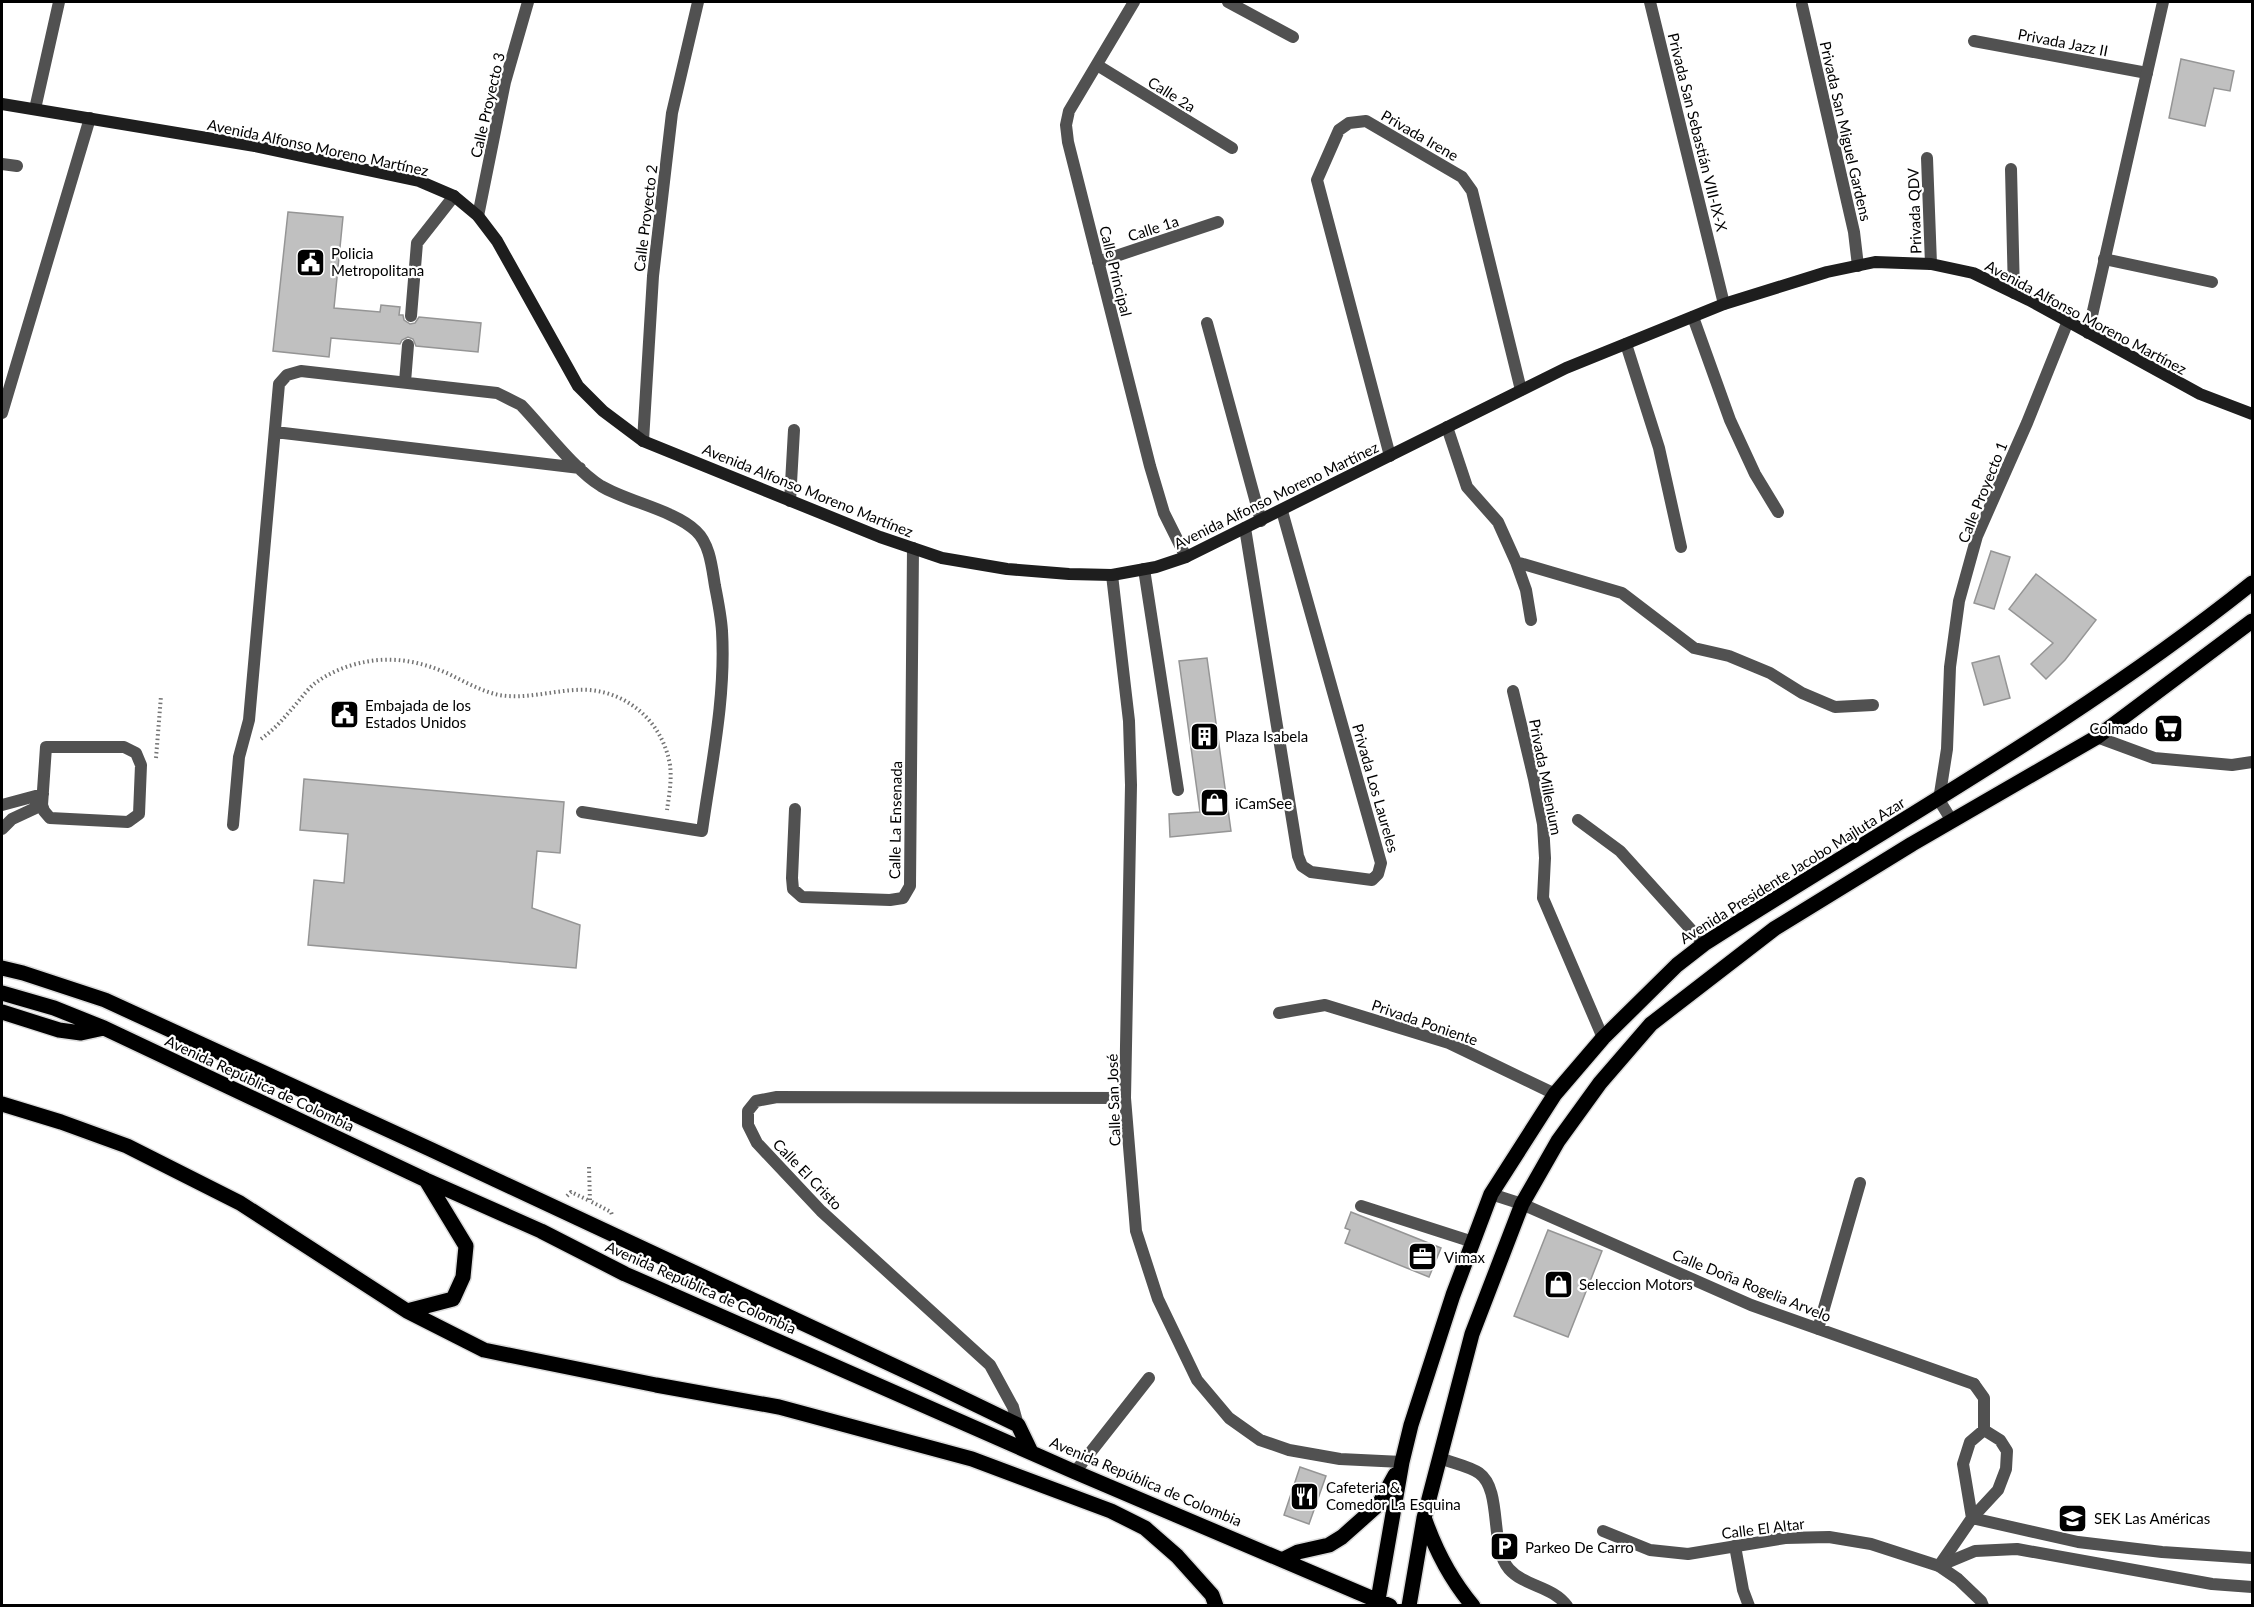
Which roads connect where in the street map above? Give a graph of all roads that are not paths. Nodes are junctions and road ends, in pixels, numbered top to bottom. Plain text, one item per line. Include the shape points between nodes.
1 (59, 2) edge
2 (528, 2) edge
3 (698, 2) edge
4 (1134, 2) edge
5 (1228, 2) edge
6 (1650, 2) edge
7 (2163, 2) edge
8 (1802, 4) dead end
9 (1293, 37) dead end
10 (1974, 40) dead end
11 (1097, 65) junction
12 (2147, 74) junction
13 (2, 104) edge
14 (35, 109) junction
15 (90, 118) junction
16 (1232, 148) dead end
17 (1927, 158) dead end
18 (2, 164) edge
19 (17, 166) dead end
20 (2011, 170) dead end
21 (454, 196) junction
22 (478, 216) junction
23 (1218, 222) dead end
24 (2104, 259) junction
25 (1098, 262) junction
26 (1931, 264) junction
27 (1858, 266) junction
28 (2212, 282) dead end
29 (2014, 293) junction
30 (1725, 304) junction
31 (411, 316) dead end
32 (1693, 317) junction
33 (2068, 321) junction
34 (1207, 322) dead end
35 (2088, 333) junction
36 (1626, 344) junction
37 (408, 345) dead end
38 (405, 382) junction
39 (1521, 390) junction
40 (2, 408) edge
41 (2253, 414) edge
42 (1447, 427) junction
43 (794, 430) dead end
44 (275, 432) junction
45 (643, 441) junction
46 (1390, 456) junction
47 (580, 468) junction
48 (790, 501) junction
49 (1282, 511) junction
50 (1778, 512) dead end
51 (1261, 521) junction
52 (1245, 528) junction
53 (1681, 547) dead end
54 (913, 548) junction
55 (1186, 557) junction
56 (1516, 562) junction
57 (1144, 569) junction
58 (1112, 575) junction
59 (2253, 583) edge
60 (1531, 620) dead end
61 (2253, 621) edge
62 (1513, 691) dead end
63 (1873, 705) dead end
64 (2097, 737) junction
65 (2253, 762) edge
66 (1178, 790) dead end
67 (42, 800) junction
68 (1940, 800) junction
69 (2, 805) edge
70 (795, 808) dead end
71 (582, 812) dead end
72 (1578, 820) dead end
73 (1952, 821) junction
74 (232, 825) dead end
75 (2, 829) edge
76 (1704, 944) junction
77 (2, 968) edge
78 (2, 993) edge
79 (2, 1012) edge
80 (1279, 1013) dead end
81 (104, 1028) junction
82 (1603, 1038) junction
83 (1555, 1094) junction
84 (1125, 1098) junction
85 (6, 1104) edge
86 (426, 1180) junction
87 (1860, 1183) dead end
88 (1491, 1194) junction
89 (1522, 1204) junction
90 (1360, 1206) dead end
91 (1473, 1242) junction
92 (407, 1311) junction
93 (1818, 1329) junction
94 (1149, 1378) dead end
95 (1018, 1425) junction
96 (1983, 1430) junction
97 (1031, 1452) junction
98 (1440, 1458) junction
99 (1402, 1461) junction
100 (1075, 1472) junction
101 (1424, 1518) junction
102 (1972, 1518) junction
103 (1603, 1531) dead end
104 (1736, 1546) junction
105 (2253, 1558) edge
106 (1284, 1559) junction
107 (1939, 1566) junction
108 (2253, 1587) edge
109 (1384, 1603) edge
110 (1216, 1605) edge
111 (1409, 1605) edge
112 (1473, 1605) edge
113 (1567, 1605) edge
114 (1749, 1605) edge
115 (1983, 1605) edge

1 - 14 street
2 - 22 street, Calle Proyecto 3 via 505,82
3 - 45 street, Calle Proyecto 2 via 672,113 653,276
4 - 11 street, Calle Principal
5 - 9 street
6 - 30 street, Privada San Sebastián VIII-IX-X
7 - 12 street
8 - 27 street, Privada San Miguel Gardens via 1854,232
10 - 12 street, Privada Jazz II
11 - 16 street, Calle 2a
11 - 25 street, Calle Principal via 1068,111 1066,125
12 - 24 street
13 - 14 main road, Avenida Alfonso Moreno Martínez
14 - 15 main road, Avenida Alfonso Moreno Martínez
15 - 21 main road, Avenida Alfonso Moreno Martínez via 255,146 408,178
15 - 40 street
17 - 26 street, Privada QDV
18 - 19 street
20 - 29 street
21 - 22 main road, Avenida Alfonso Moreno Martínez
21 - 31 street via 417,243
22 - 45 main road, Avenida Alfonso Moreno Martínez via 497,241 578,386
23 - 25 street, Calle 1a
24 - 28 street
24 - 35 street
25 - 55 street, Calle Principal via 1164,513
26 - 27 main road, Avenida Alfonso Moreno Martínez via 1875,262
26 - 29 main road, Avenida Alfonso Moreno Martínez via 1973,273
27 - 30 main road, Avenida Alfonso Moreno Martínez
29 - 33 main road, Avenida Alfonso Moreno Martínez
30 - 32 main road, Avenida Alfonso Moreno Martínez
32 - 36 main road, Avenida Alfonso Moreno Martínez
32 - 50 street via 1730,420
33 - 35 main road, Avenida Alfonso Moreno Martínez
33 - 68 street, Calle Proyecto 1 via 1977,536 1959,600
34 - 51 street
35 - 41 main road, Avenida Alfonso Moreno Martínez via 2200,394
36 - 39 main road, Avenida Alfonso Moreno Martínez
36 - 53 street via 1659,448
37 - 38 street
38 - 44 street via 301,371 287,375 279,384
38 - 47 street via 497,393 511,399
39 - 42 main road, Avenida Alfonso Moreno Martínez
39 - 46 street, Privada Irene via 1472,191 1462,177 1366,121 1349,123 1339,130 1317,180
42 - 46 main road, Avenida Alfonso Moreno Martínez
42 - 56 street via 1467,487 1497,522
43 - 48 street
44 - 47 street
44 - 74 street via 249,720 239,757
45 - 48 main road, Avenida Alfonso Moreno Martínez
46 - 49 main road, Avenida Alfonso Moreno Martínez
47 - 71 street via 600,485 696,531 708,552 722,630 722,690 702,831
48 - 54 main road, Avenida Alfonso Moreno Martínez
49 - 51 main road, Avenida Alfonso Moreno Martínez
49 - 52 street, Privada Los Laureles via 1381,863 1372,880 1311,872 1302,866 1298,856
51 - 52 main road, Avenida Alfonso Moreno Martínez
52 - 55 main road, Avenida Alfonso Moreno Martínez
54 - 58 main road, Avenida Alfonso Moreno Martínez via 942,558 1007,569
54 - 70 street, Calle La Ensenada via 910,886 903,898 802,897 793,889 792,878
55 - 57 main road, Avenida Alfonso Moreno Martínez
56 - 60 street
56 - 63 street via 1622,593 1694,648 1770,673 1835,707
57 - 58 main road, Avenida Alfonso Moreno Martínez
57 - 66 street
58 - 84 street, Calle San José via 1130,753
59 - 68 main road, Avenida Presidente Jacobo Majluta Azar via 2185,635
61 - 64 main road
62 - 82 street, Privada Millenium via 1543,825 1544,898
64 - 65 street via 2154,758 2232,765
64 - 73 main road
67 - 67 street via 47,815 56,819 128,822 140,810 141,765 136,753 124,747 46,747
67 - 69 street
67 - 75 street
68 - 73 street
68 - 76 main road, Avenida Presidente Jacobo Majluta Azar
72 - 76 street via 1620,851
73 - 89 main road via 1774,929 1651,1024 1600,1083 1558,1142
76 - 82 main road, Avenida Presidente Jacobo Majluta Azar via 1677,965
77 - 95 main road via 105,1000
78 - 81 main road, Avenida República de Colombia
79 - 81 main road via 59,1030 81,1033
80 - 83 street, Privada Poniente via 1325,1005 1449,1043
81 - 86 main road, Avenida República de Colombia
82 - 83 main road, Avenida Presidente Jacobo Majluta Azar
83 - 88 main road, Avenida Presidente Jacobo Majluta Azar
84 - 95 street, Calle El Cristo via 777,1097 756,1101 748,1111 748,1125 757,1143 821,1211 990,1365 1013,1407
84 - 99 street, Calle San José via 1136,1231 1158,1299 1197,1380 1229,1418 1260,1440 1340,1460
85 - 92 main road via 127,1146 240,1203
86 - 92 main road via 466,1246 463,1276 453,1299
86 - 97 main road, Avenida República de Colombia via 636,1279
87 - 93 street
88 - 89 street, Calle Doña Rogelia Arvelo
88 - 91 main road, Avenida Presidente Jacobo Majluta Azar
89 - 93 street, Calle Doña Rogelia Arvelo via 1751,1305
89 - 98 main road via 1472,1334
90 - 91 street
91 - 99 main road, Avenida Presidente Jacobo Majluta Azar via 1452,1295
92 - 110 main road via 484,1350 779,1407 972,1459 1111,1511 1145,1528 1177,1556 1212,1595
93 - 96 street, Calle Doña Rogelia Arvelo via 1974,1384 1984,1398
94 - 100 street
95 - 97 main road
96 - 102 street via 1970,1442 1964,1464
96 - 102 street via 2000,1440 2007,1451 2007,1469 1998,1490
97 - 100 main road, Avenida República de Colombia
98 - 101 main road
98 - 113 street via 1479,1472 1490,1484 1498,1540 1508,1568 1522,1579 1555,1593
99 - 106 main road via 1379,1504 1342,1537
99 - 109 main road, Avenida Presidente Jacobo Majluta Azar
100 - 106 main road, Avenida República de Colombia
101 - 111 main road
101 - 112 main road via 1435,1549
102 - 105 street via 2078,1542
102 - 107 street
103 - 104 street, Calle El Altar via 1650,1550 1688,1554
104 - 107 street, Calle El Altar via 1829,1536 1871,1544
104 - 114 street
106 - 109 main road, Avenida República de Colombia
107 - 108 street via 1975,1551 2017,1549 2212,1584
107 - 115 street, Calle El Altar

